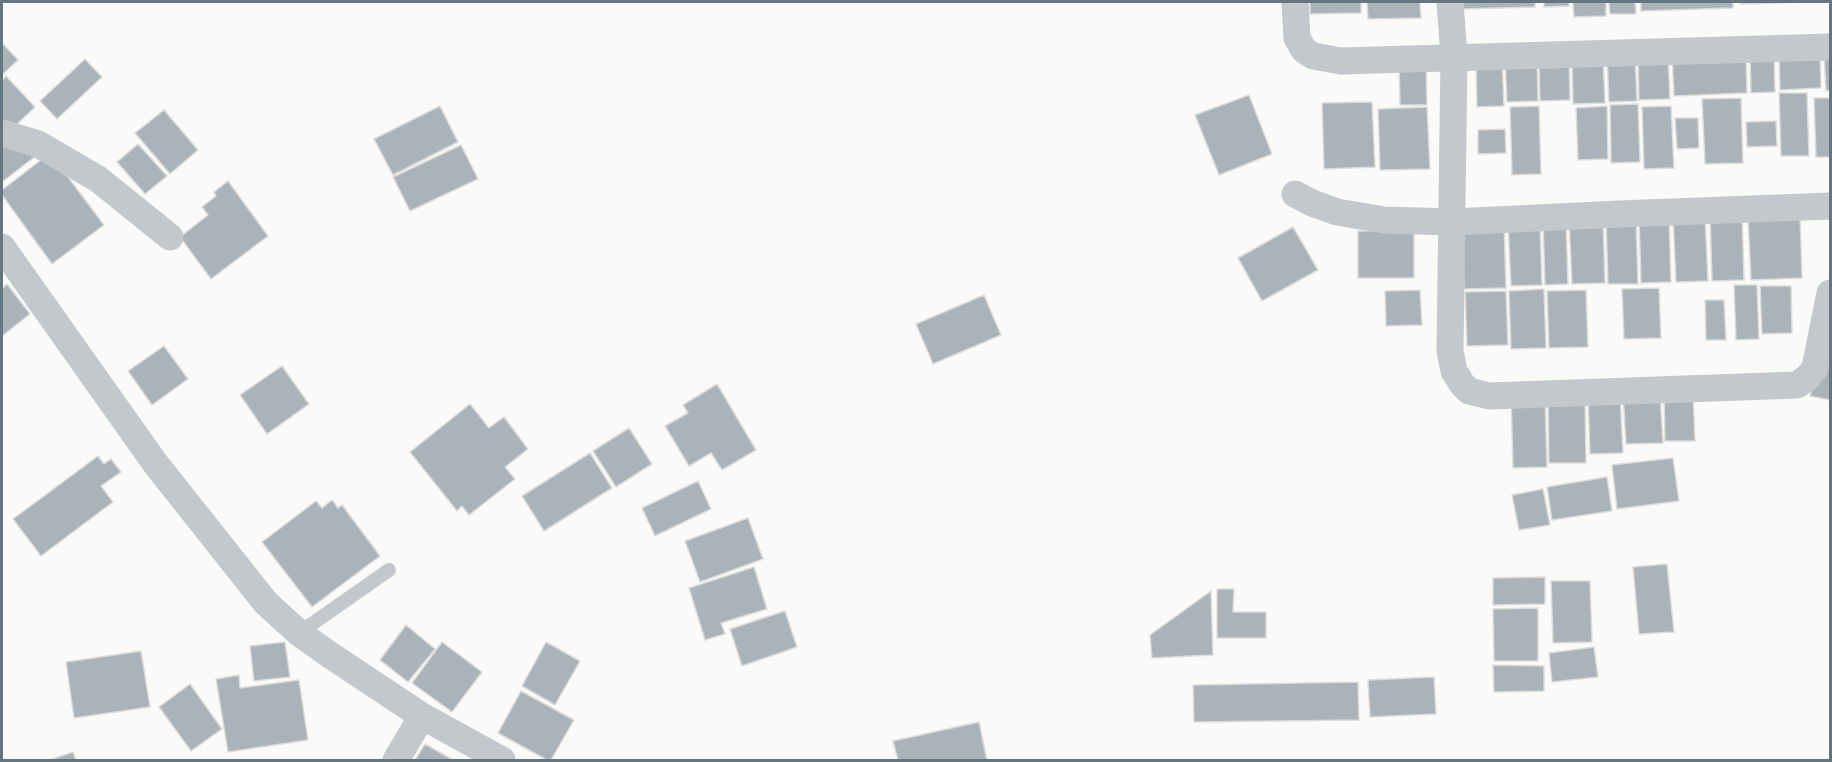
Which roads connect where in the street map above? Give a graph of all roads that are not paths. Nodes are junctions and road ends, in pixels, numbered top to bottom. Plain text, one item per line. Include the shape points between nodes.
1 (1295, 2) edge
2 (1450, 2) edge
3 (1830, 47) edge
4 (1454, 57) junction
5 (2, 133) edge
6 (1294, 194) dead end
7 (1830, 206) edge
8 (1452, 222) junction
9 (170, 237) dead end
10 (2, 247) edge
11 (1830, 293) edge
12 (388, 570) dead end
13 (298, 633) junction
14 (422, 716) junction
15 (396, 760) edge
16 (502, 760) edge

1 - 4 street via 1297,39 1313,56 1341,61
2 - 4 street
3 - 4 street
4 - 8 street
5 - 9 street via 38,144 98,179
6 - 8 street via 1337,212 1384,220
7 - 8 street
8 - 11 street via 1450,351 1454,371 1470,391 1489,396 1797,384 1815,368
10 - 13 street via 155,463 266,603
12 - 13 lane
13 - 14 street
14 - 15 street
14 - 16 street

